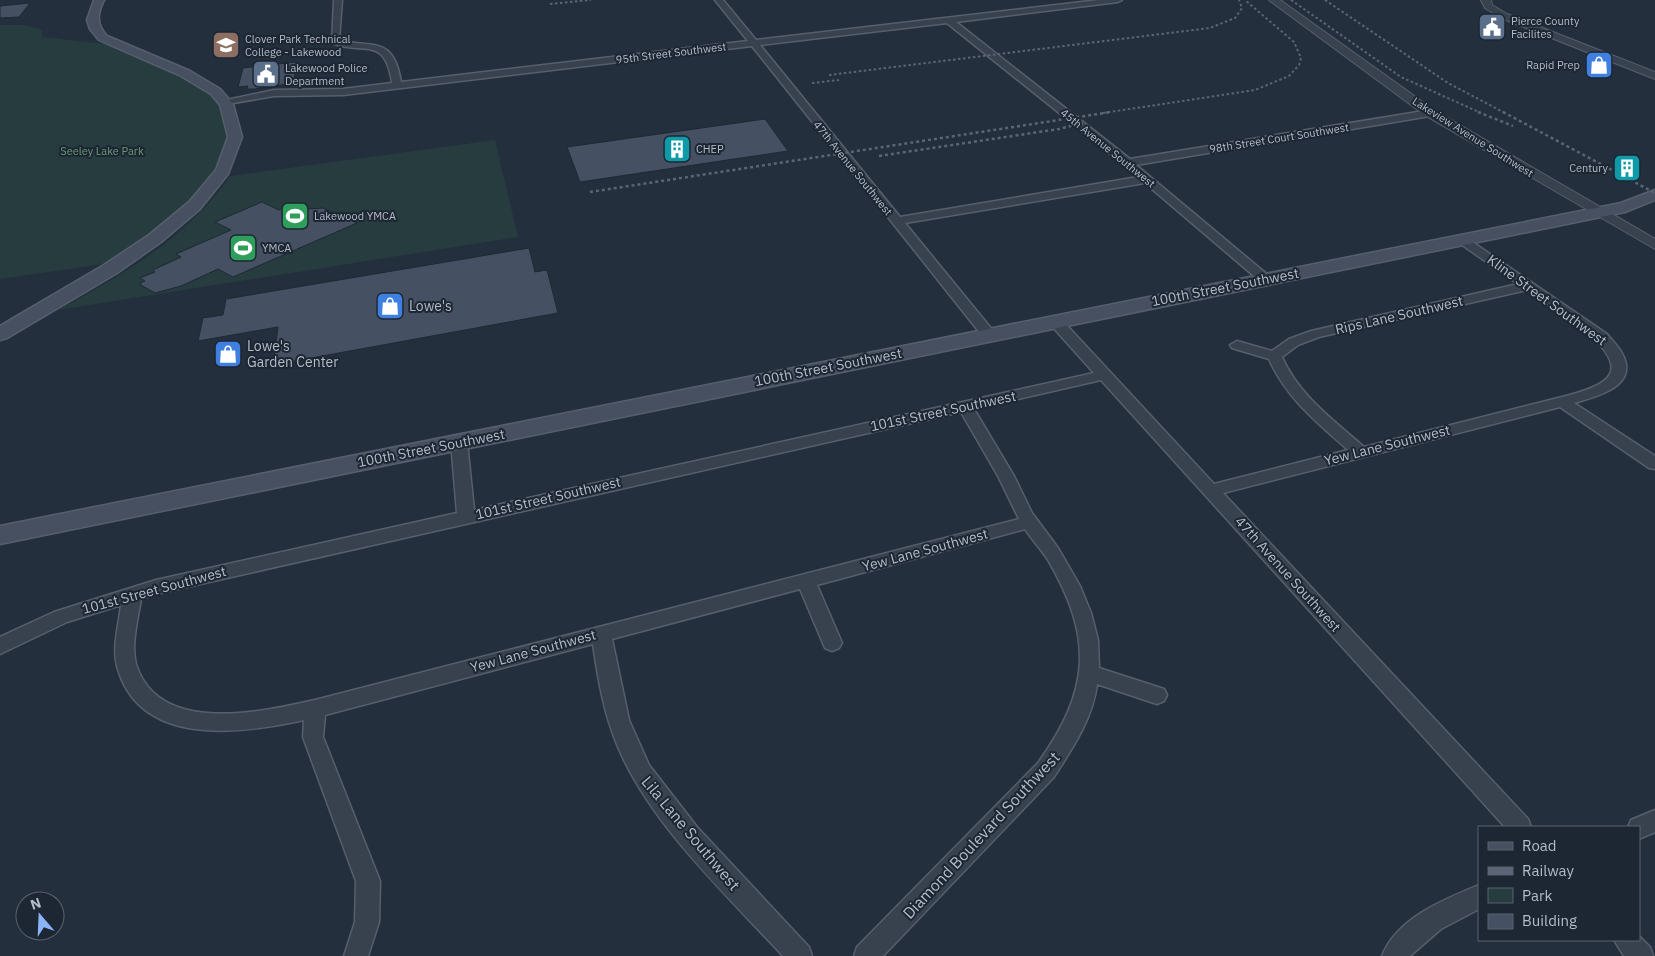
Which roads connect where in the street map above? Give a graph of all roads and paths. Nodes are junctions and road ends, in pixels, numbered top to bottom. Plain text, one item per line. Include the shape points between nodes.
1 (99, 0) edge
2 (338, 0) edge
3 (719, 0) edge
4 (1118, 0) edge
5 (1274, 0) edge
6 (1486, 0) edge
7 (949, 20) junction
8 (753, 43) junction
9 (1655, 76) edge
10 (397, 86) junction
11 (225, 102) junction
12 (1430, 113) junction
13 (1128, 162) junction
14 (1147, 179) junction
15 (1655, 195) edge
16 (1598, 212) junction
17 (896, 222) junction
18 (1462, 239) junction
19 (1655, 245) edge
20 (1265, 279) junction
21 (1528, 286) junction
22 (1055, 322) junction
23 (0, 334) edge
24 (989, 335) junction
25 (1237, 345) dead end
26 (1275, 356) junction
27 (1103, 375) junction
28 (1562, 402) junction
29 (966, 407) junction
30 (459, 442) junction
31 (1360, 452) junction
32 (1655, 464) edge
33 (1212, 490) junction
34 (466, 517) junction
35 (1029, 522) junction
36 (0, 535) edge
37 (806, 581) junction
38 (132, 594) junction
39 (601, 633) junction
40 (832, 642) dead end
41 (0, 646) edge
42 (1089, 673) junction
43 (1157, 695) dead end
44 (315, 709) junction
45 (1655, 821) edge
46 (1519, 826) edge
47 (1640, 828) edge
48 (1478, 897) edge
49 (1627, 941) edge
50 (356, 956) edge
51 (800, 956) edge
52 (866, 956) edge
53 (1394, 956) edge
54 (1641, 956) edge

1 - 11 main road via 92,12 92,21 103,38 192,78
2 - 10 street via 335,41 370,45 384,52 394,66
3 - 8 street, 47th Avenue Southwest
4 - 7 street, 95th Street Southwest
5 - 12 street, Lakeview Avenue Southwest
6 - 9 street via 1488,6 1504,16
7 - 8 street, 95th Street Southwest
7 - 13 street, 45th Avenue Southwest
8 - 10 street, 95th Street Southwest
8 - 17 street, 47th Avenue Southwest
10 - 11 street, 95th Street Southwest via 331,93 274,92
11 - 23 main road via 234,122 232,151 198,202 124,261
12 - 13 street, 98th Street Court Southwest
12 - 16 street, Lakeview Avenue Southwest
13 - 14 street, 45th Avenue Southwest
14 - 17 street
14 - 20 street, 45th Avenue Southwest
15 - 16 main road, 100th Street Southwest via 1642,202
16 - 18 main road, 100th Street Southwest
16 - 19 street, Lakeview Avenue Southwest
17 - 24 street, 47th Avenue Southwest
18 - 20 main road, 100th Street Southwest
18 - 21 street, Kline Street Southwest
20 - 22 main road, 100th Street Southwest
21 - 26 street, Rips Lane Southwest via 1316,334 1287,343
21 - 28 street, Kline Street Southwest via 1602,337 1617,356 1618,372 1611,384
22 - 24 main road, 100th Street Southwest
22 - 27 street, 47th Avenue Southwest
24 - 30 main road, 100th Street Southwest
25 - 26 street
26 - 31 street via 1295,393
27 - 29 street, 101st Street Southwest
27 - 33 street, 47th Avenue Southwest
28 - 31 street, Yew Lane Southwest
28 - 32 street
29 - 34 street, 101st Street Southwest
29 - 35 street, Diamond Boulevard Southwest
30 - 34 street
30 - 36 main road, 100th Street Southwest
31 - 33 street, Yew Lane Southwest
33 - 46 street, 47th Avenue Southwest
34 - 38 street, 101st Street Southwest
35 - 37 street, Yew Lane Southwest
35 - 42 street, Diamond Boulevard Southwest via 1054,555 1081,609 1089,638
37 - 39 street, Yew Lane Southwest
37 - 40 street
38 - 41 street, 101st Street Southwest via 61,617
38 - 44 street, Yew Lane Southwest via 127,665 140,693 149,702 176,715 219,724 276,718
39 - 44 street, Yew Lane Southwest
39 - 51 street, Lila Lane Southwest via 622,731 642,774 664,806 711,861
42 - 43 street
42 - 52 street, Diamond Boulevard Southwest via 1082,709 1065,745 1046,770
44 - 50 street via 313,737 368,882 367,922
45 - 47 street
48 - 53 street via 1441,912 1412,934
49 - 54 street

